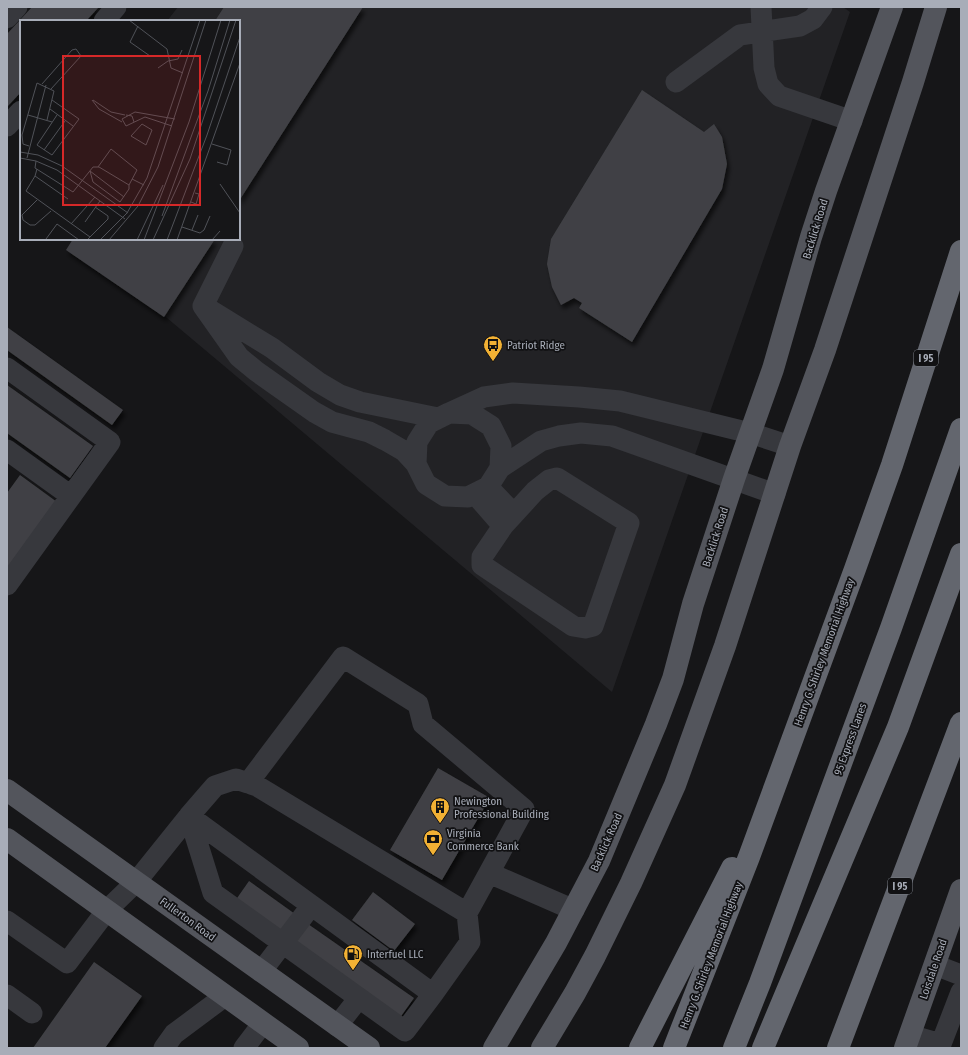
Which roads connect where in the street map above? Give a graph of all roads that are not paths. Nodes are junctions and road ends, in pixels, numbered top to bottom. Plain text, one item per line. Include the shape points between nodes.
1 (17, 7) edge
2 (116, 7) edge
3 (761, 7) edge
4 (822, 7) edge
5 (892, 7) edge
6 (936, 7) edge
7 (7, 18) edge
8 (105, 20) edge
9 (762, 31) junction
10 (676, 82) dead end
11 (20, 111) edge
12 (852, 121) junction
13 (7, 126) edge
14 (233, 246) dead end
15 (961, 251) edge
16 (203, 306) junction
17 (7, 368) edge
18 (444, 416) junction
19 (961, 429) edge
20 (750, 433) junction
21 (790, 446) junction
22 (10, 458) edge
23 (416, 464) junction
24 (500, 468) junction
25 (734, 479) junction
26 (481, 490) junction
27 (775, 494) junction
28 (71, 496) junction
29 (508, 520) junction
30 (961, 554) edge
31 (7, 585) edge
32 (961, 723) edge
33 (779, 776) junction
34 (248, 783) junction
35 (7, 790) edge
36 (188, 816) junction
37 (7, 839) edge
38 (489, 873) junction
39 (136, 882) junction
40 (961, 890) edge
41 (311, 906) junction
42 (107, 910) junction
43 (574, 910) junction
44 (467, 913) junction
45 (7, 921) edge
46 (283, 943) junction
47 (935, 966) junction
48 (261, 972) junction
49 (961, 975) edge
50 (433, 994) junction
51 (7, 995) edge
52 (960, 995) edge
53 (225, 996) junction
54 (359, 998) junction
55 (32, 1013) dead end
56 (263, 1023) junction
57 (338, 1026) junction
58 (908, 1041) edge
59 (944, 1046) edge
60 (164, 1048) edge
61 (244, 1048) edge
62 (298, 1048) edge
63 (369, 1048) edge
64 (494, 1048) edge
65 (542, 1048) edge
66 (640, 1048) edge
67 (674, 1048) edge
68 (734, 1048) edge
69 (764, 1048) edge
70 (838, 1048) edge

1 - 7 lane
2 - 8 lane
3 - 9 lane
4 - 9 lane via 813,19 800,26
5 - 12 main road, Backlick Road
6 - 21 main road via 830,335
9 - 10 lane via 740,35
9 - 12 lane via 764,68 768,84 779,96
11 - 13 lane
12 - 20 main road, Backlick Road via 811,237 773,368
14 - 16 lane
15 - 33 highway, Henry G. Shirley Memorial Highway / I 95 via 892,465
16 - 18 lane via 272,348 340,395 360,402
16 - 23 lane via 239,357 256,371 314,412 332,422 369,432 385,440 404,451
17 - 28 lane via 110,442
18 - 20 lane via 484,397 513,394 579,397 620,401
18 - 23 lane via 429,423 417,442
18 - 24 lane via 472,414 490,426 501,446
19 - 68 highway, 95 Express Lanes via 891,628
20 - 21 lane
20 - 25 main road, Backlick Road
21 - 27 main road
22 - 28 lane
23 - 26 lane via 426,484 446,496 468,497
24 - 25 lane via 541,441 581,433 612,436
24 - 26 lane
25 - 27 lane
25 - 43 main road, Backlick Road via 693,604 673,679 639,767
26 - 29 lane
27 - 65 main road via 725,646 675,785 595,956
28 - 31 lane
29 - 29 lane via 535,491 549,480 557,478 629,523 593,626 573,626 482,565 482,557
30 - 69 highway via 898,727
32 - 70 highway, I 95
33 - 66 highway
33 - 67 highway, Henry G. Shirley Memorial Highway / I 95
34 - 36 lane via 236,779 215,786
34 - 38 lane via 343,657 418,704 423,724 524,808
34 - 44 lane via 258,786
35 - 39 main road, Fullerton Road
36 - 39 lane
36 - 41 lane
36 - 46 lane via 213,893
37 - 42 main road
38 - 43 lane
38 - 44 lane
39 - 42 lane
39 - 48 main road, Fullerton Road
40 - 47 main road, Loisdale Road
41 - 46 lane
41 - 50 lane
42 - 45 lane via 67,963
42 - 53 main road
43 - 64 main road, Backlick Road
44 - 50 lane via 470,942
46 - 48 lane
46 - 54 lane
47 - 49 lane
47 - 58 main road, Loisdale Road
48 - 57 main road, Fullerton Road
50 - 54 lane via 405,1031
51 - 55 lane
52 - 59 lane
53 - 56 main road
53 - 60 lane via 174,1034
54 - 57 lane
56 - 61 lane
56 - 62 main road
57 - 63 main road, Fullerton Road
58 - 59 lane

